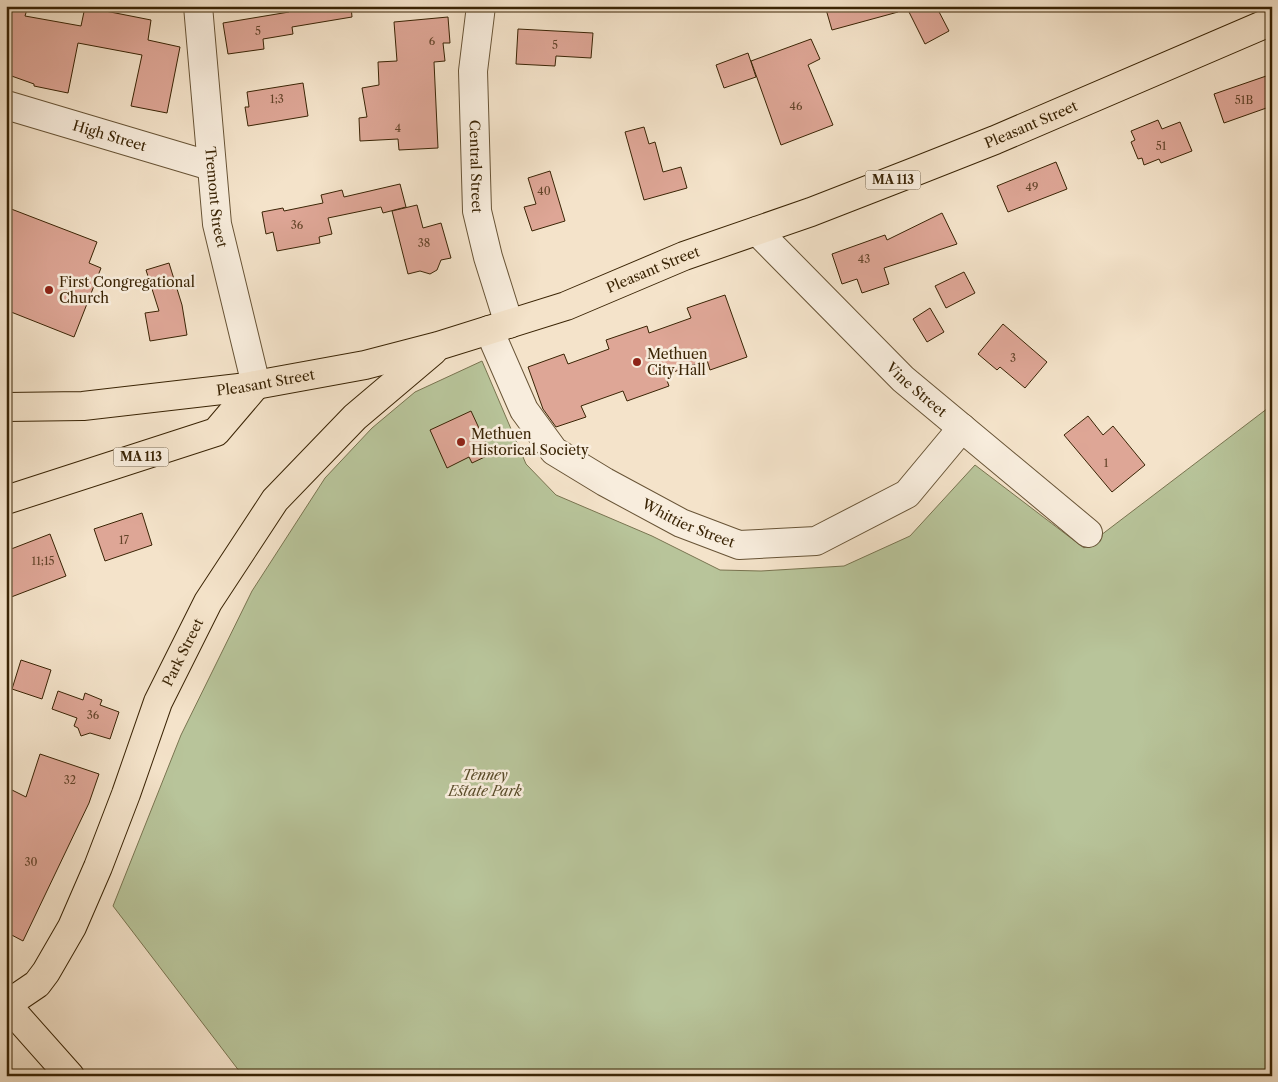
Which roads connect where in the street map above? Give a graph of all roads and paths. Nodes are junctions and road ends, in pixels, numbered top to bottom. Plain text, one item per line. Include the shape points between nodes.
1 (198, 6) edge
2 (481, 6) edge
3 (1272, 21) edge
4 (6, 105) edge
5 (211, 166) junction
6 (757, 231) junction
7 (499, 327) junction
8 (438, 346) junction
9 (256, 385) junction
10 (6, 407) edge
11 (962, 428) junction
12 (6, 500) edge
13 (1088, 533) dead end
14 (7, 1005) edge
15 (70, 1076) edge

1 - 5 street, Tremont Street
2 - 7 street, Central Street via 473,71 477,211
3 - 6 main road, Pleasant Street / MA 113 via 995,140
4 - 5 street, High Street via 139,153
5 - 9 street, Tremont Street via 216,224
6 - 7 main road, Pleasant Street / MA 113 via 684,256 566,306
6 - 11 street, Vine Street via 903,379
7 - 8 main road, Pleasant Street / MA 113
7 - 11 street, Whittier Street via 524,410 554,451 681,523 739,545 816,541 907,494
8 - 9 main road, Pleasant Street / MA 113 via 365,365
8 - 14 main road, Park Street via 355,417 275,500 208,602 158,702 126,794 72,927 37,984
9 - 10 main road, Pleasant Street / MA 113 via 83,406
9 - 12 main road, MA 113 via 216,432
11 - 13 street, Vine Street
14 - 15 main road

